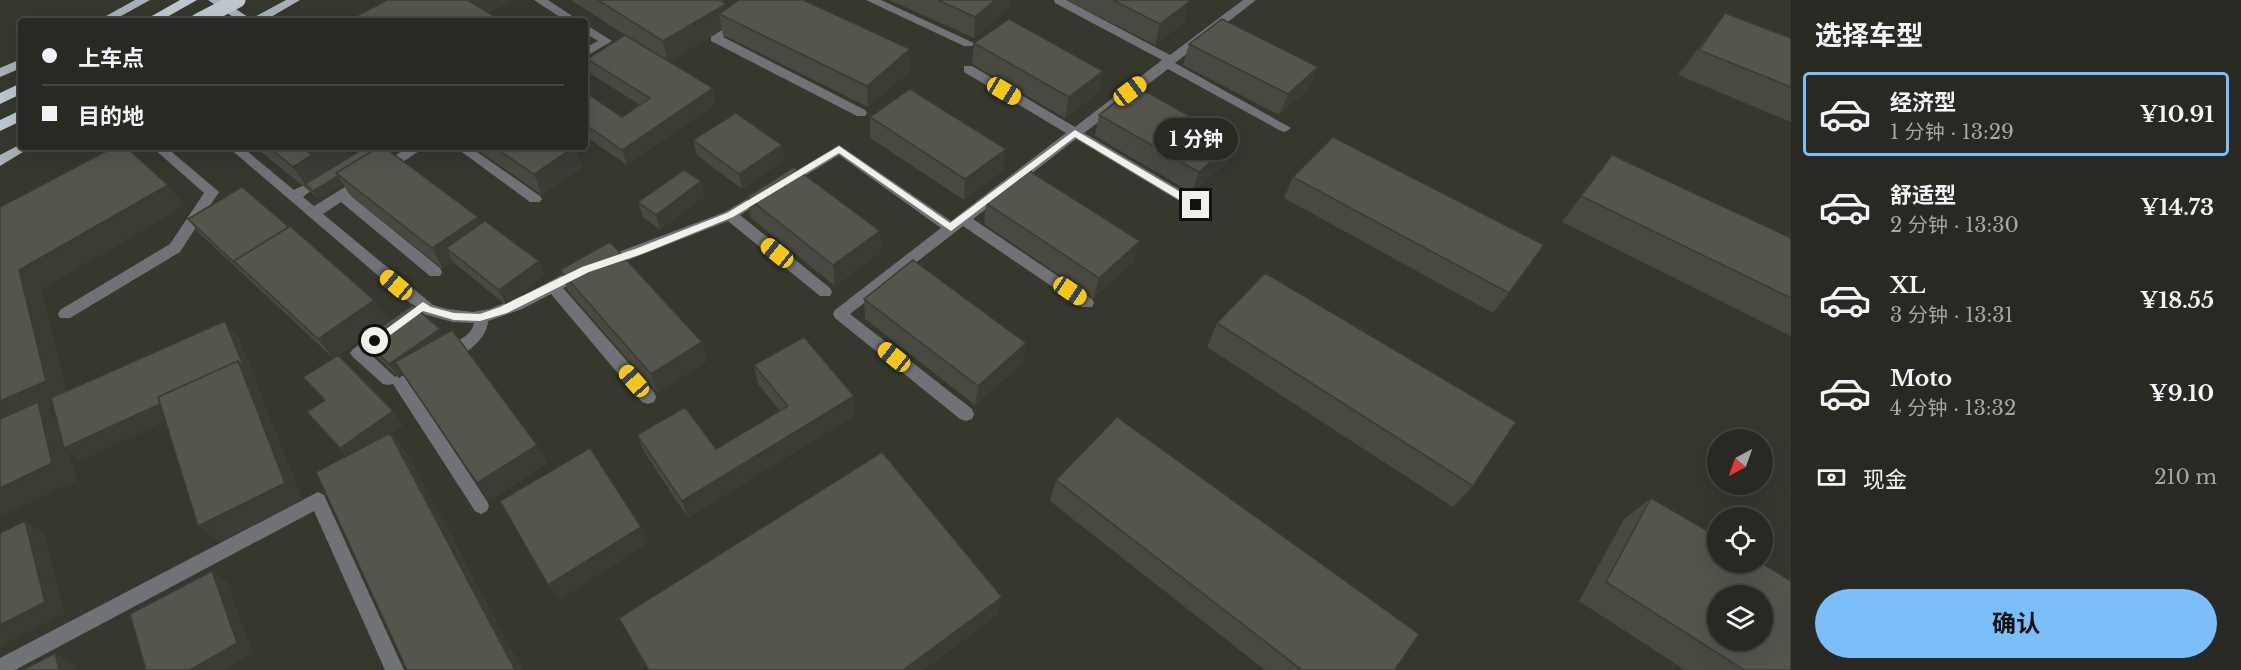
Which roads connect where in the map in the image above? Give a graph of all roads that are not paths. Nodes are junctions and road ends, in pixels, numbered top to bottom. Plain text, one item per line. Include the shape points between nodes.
1 (144, 0) edge
2 (190, 0) edge
3 (215, 0) edge
4 (225, 0) edge
5 (238, 0) edge
6 (294, 0) edge
7 (540, 0) edge
8 (765, 0) edge
9 (872, 0) edge
10 (1249, 0) edge
11 (1059, 1) edge
12 (109, 18) edge
13 (156, 18) edge
14 (204, 18) edge
15 (248, 18) edge
16 (249, 18) edge
17 (259, 18) edge
18 (569, 18) edge
19 (588, 30) edge
20 (968, 43) dead end
21 (588, 51) edge
22 (1169, 62) junction
23 (18, 64) edge
24 (968, 69) dead end
25 (0, 73) edge
26 (18, 90) edge
27 (0, 99) edge
28 (861, 113) dead end
29 (18, 117) edge
30 (0, 126) edge
31 (1285, 128) dead end
32 (1075, 133) junction
33 (20, 150) edge
34 (162, 150) edge
35 (238, 150) edge
36 (414, 150) edge
37 (465, 150) edge
38 (0, 161) edge
39 (306, 189) edge
40 (341, 195) junction
41 (293, 197) junction
42 (535, 199) dead end
43 (1196, 205) dead end
44 (312, 214) junction
45 (730, 215) junction
46 (957, 223) junction
47 (435, 272) dead end
48 (553, 285) junction
49 (825, 292) dead end
50 (1087, 303) dead end
51 (65, 314) dead end
52 (480, 317) junction
53 (395, 326) edge
54 (388, 379) edge
55 (648, 397) dead end
56 (966, 414) dead end
57 (481, 506) dead end
58 (0, 668) edge
59 (395, 670) edge

1 - 12 main road
2 - 13 highway
3 - 15 main road
4 - 16 main road
5 - 14 highway, bridge
6 - 17 main road
7 - 18 street
8 - 28 street via 715,38
9 - 20 street
10 - 22 street
11 - 22 street
19 - 21 street via 606,41
22 - 31 street
22 - 32 street
23 - 25 main road
24 - 32 street
26 - 27 highway
29 - 30 highway
32 - 43 street
32 - 46 street
33 - 38 main road
34 - 51 street via 212,192 175,248
35 - 41 street
36 - 40 street
37 - 42 street
39 - 41 street
40 - 44 street
40 - 47 street
41 - 44 street
44 - 52 street via 418,310
45 - 46 street via 839,149
45 - 48 street
45 - 49 street
46 - 50 street
46 - 56 street via 840,314
48 - 52 street
48 - 55 street
52 - 57 street via 481,331 474,338 400,382
53 - 54 street via 358,353
58 - 59 street via 318,500

